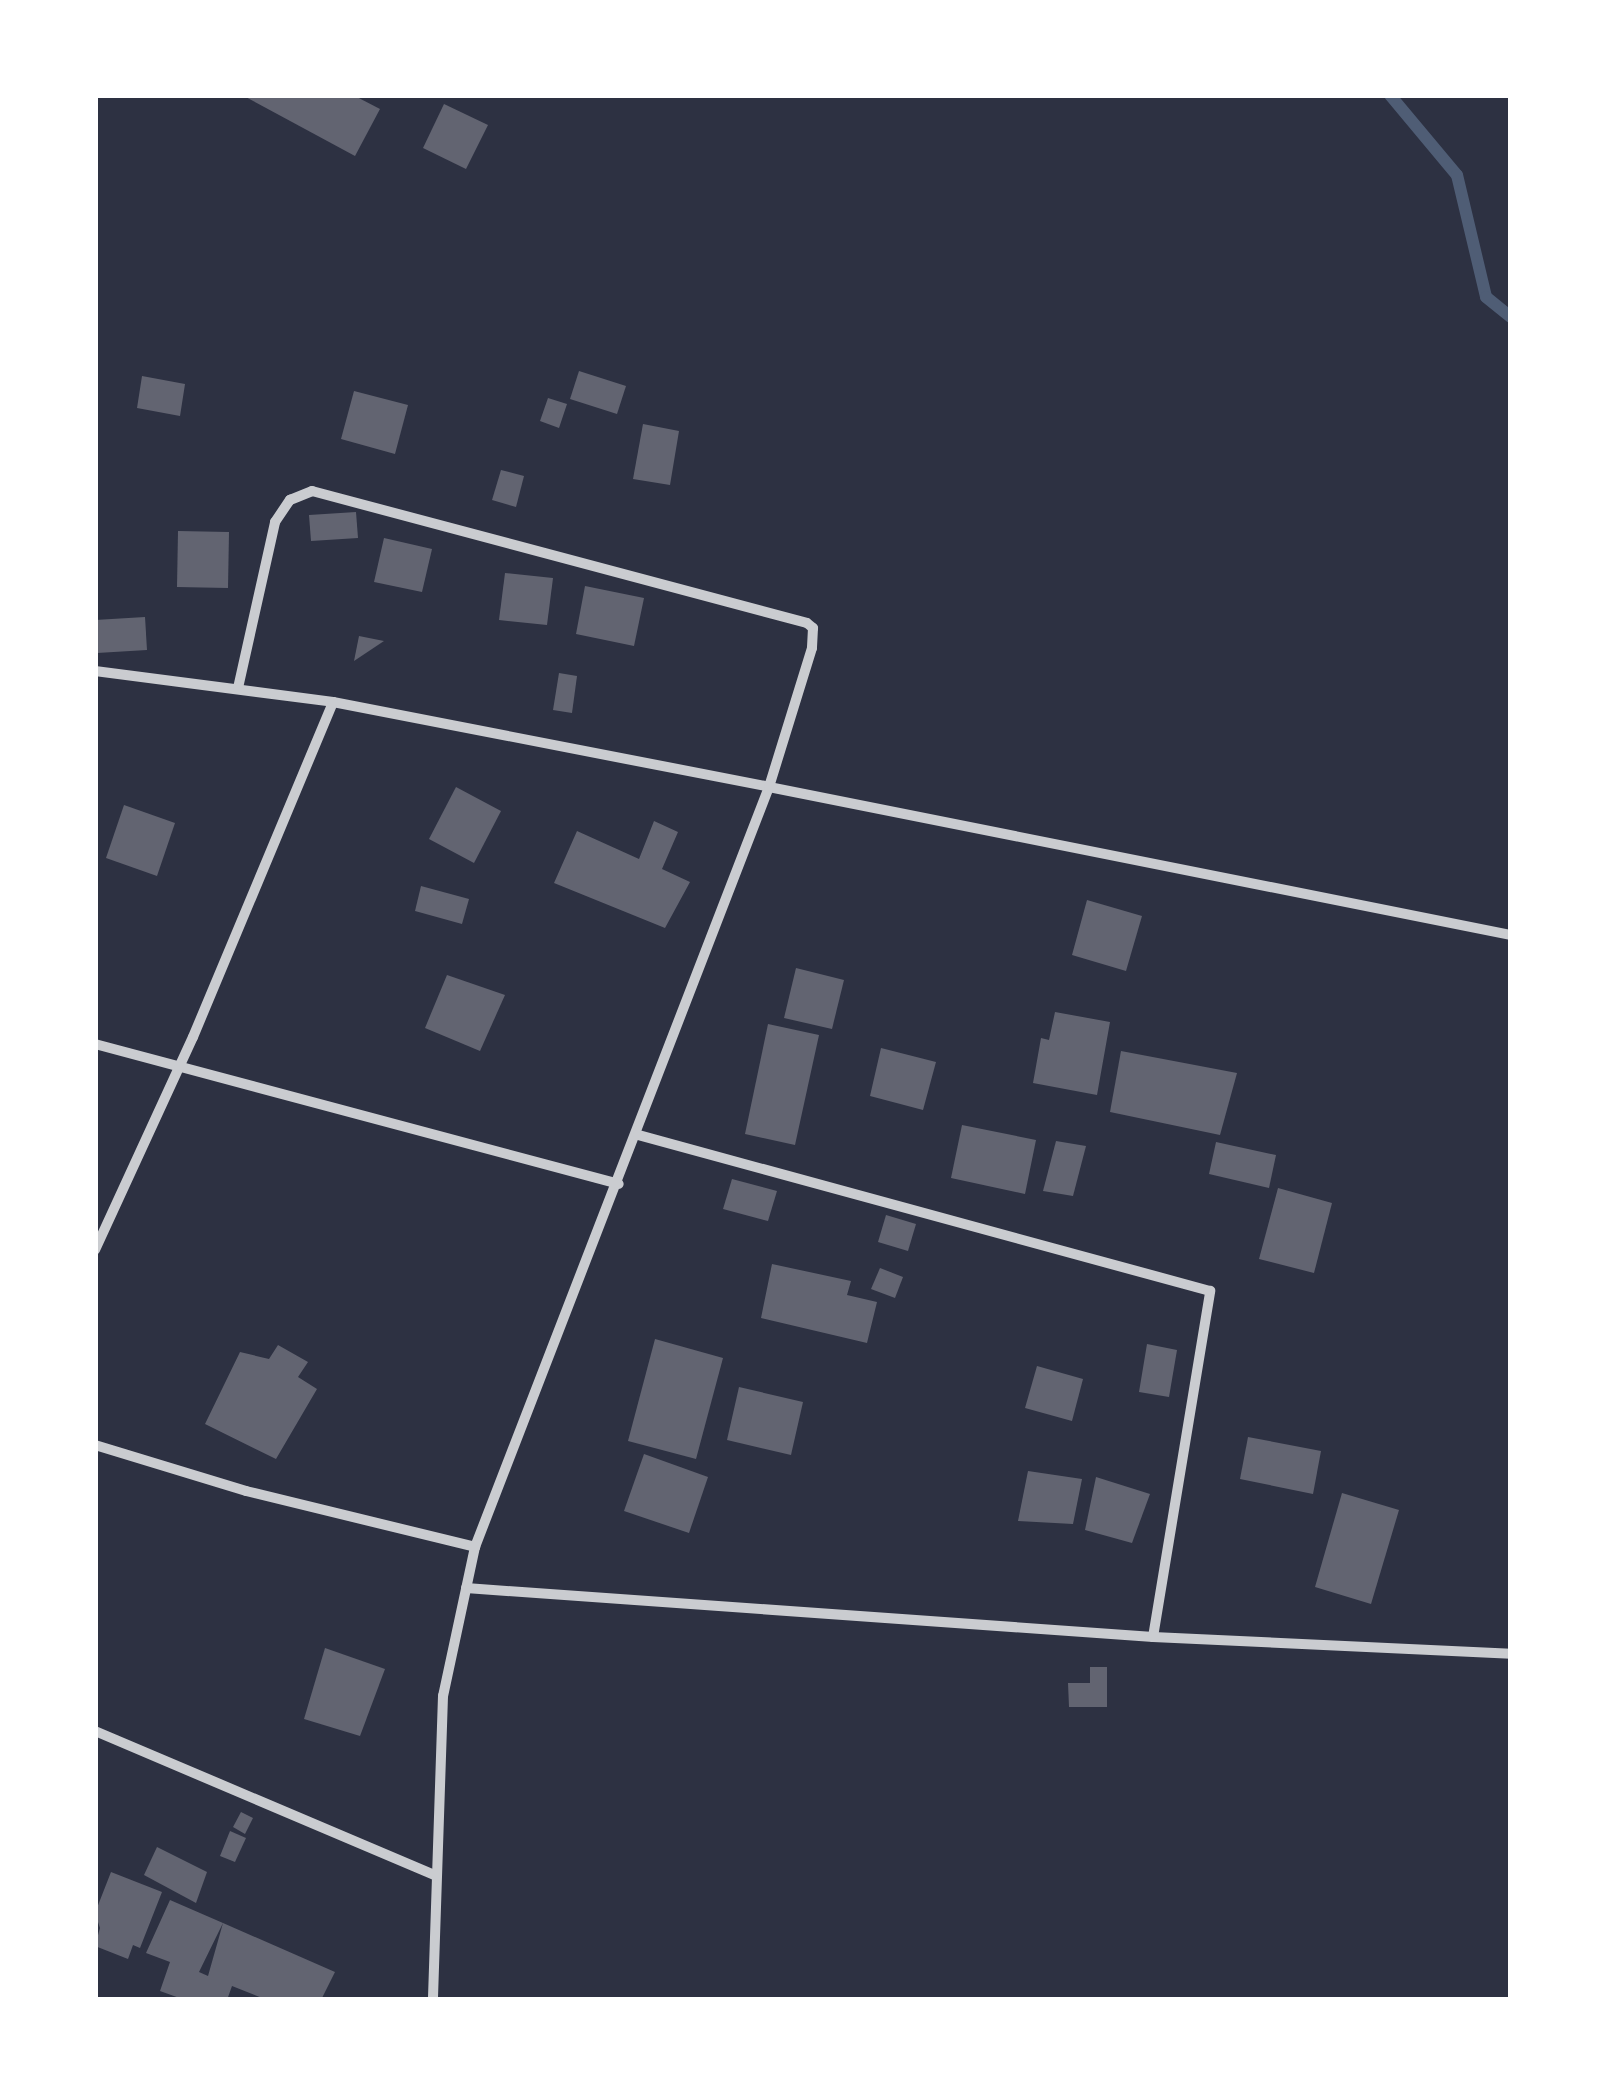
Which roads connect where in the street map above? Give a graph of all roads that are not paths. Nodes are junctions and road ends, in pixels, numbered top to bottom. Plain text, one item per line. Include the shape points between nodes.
1 (95, 671) edge
2 (238, 688) junction
3 (333, 702) junction
4 (769, 787) junction
5 (1511, 935) edge
6 (95, 1044) edge
7 (182, 1063) junction
8 (638, 1135) junction
9 (619, 1184) junction
10 (95, 1250) edge
11 (95, 1445) edge
12 (475, 1548) junction
13 (466, 1588) junction
14 (1154, 1637) junction
15 (1511, 1654) edge
16 (95, 1731) edge
17 (435, 1875) junction
18 (433, 2000) edge

1 - 2 street
2 - 3 street
2 - 4 street via 276,522 290,500 312,491 807,622 812,648
3 - 4 street
3 - 7 street
4 - 5 street
4 - 8 street
6 - 7 street
7 - 9 street
7 - 10 street
8 - 9 street
8 - 14 street via 1210,1292
9 - 12 street
11 - 12 street
12 - 13 street
13 - 14 street
13 - 17 street via 443,1696
14 - 15 street
16 - 17 street
17 - 18 street

